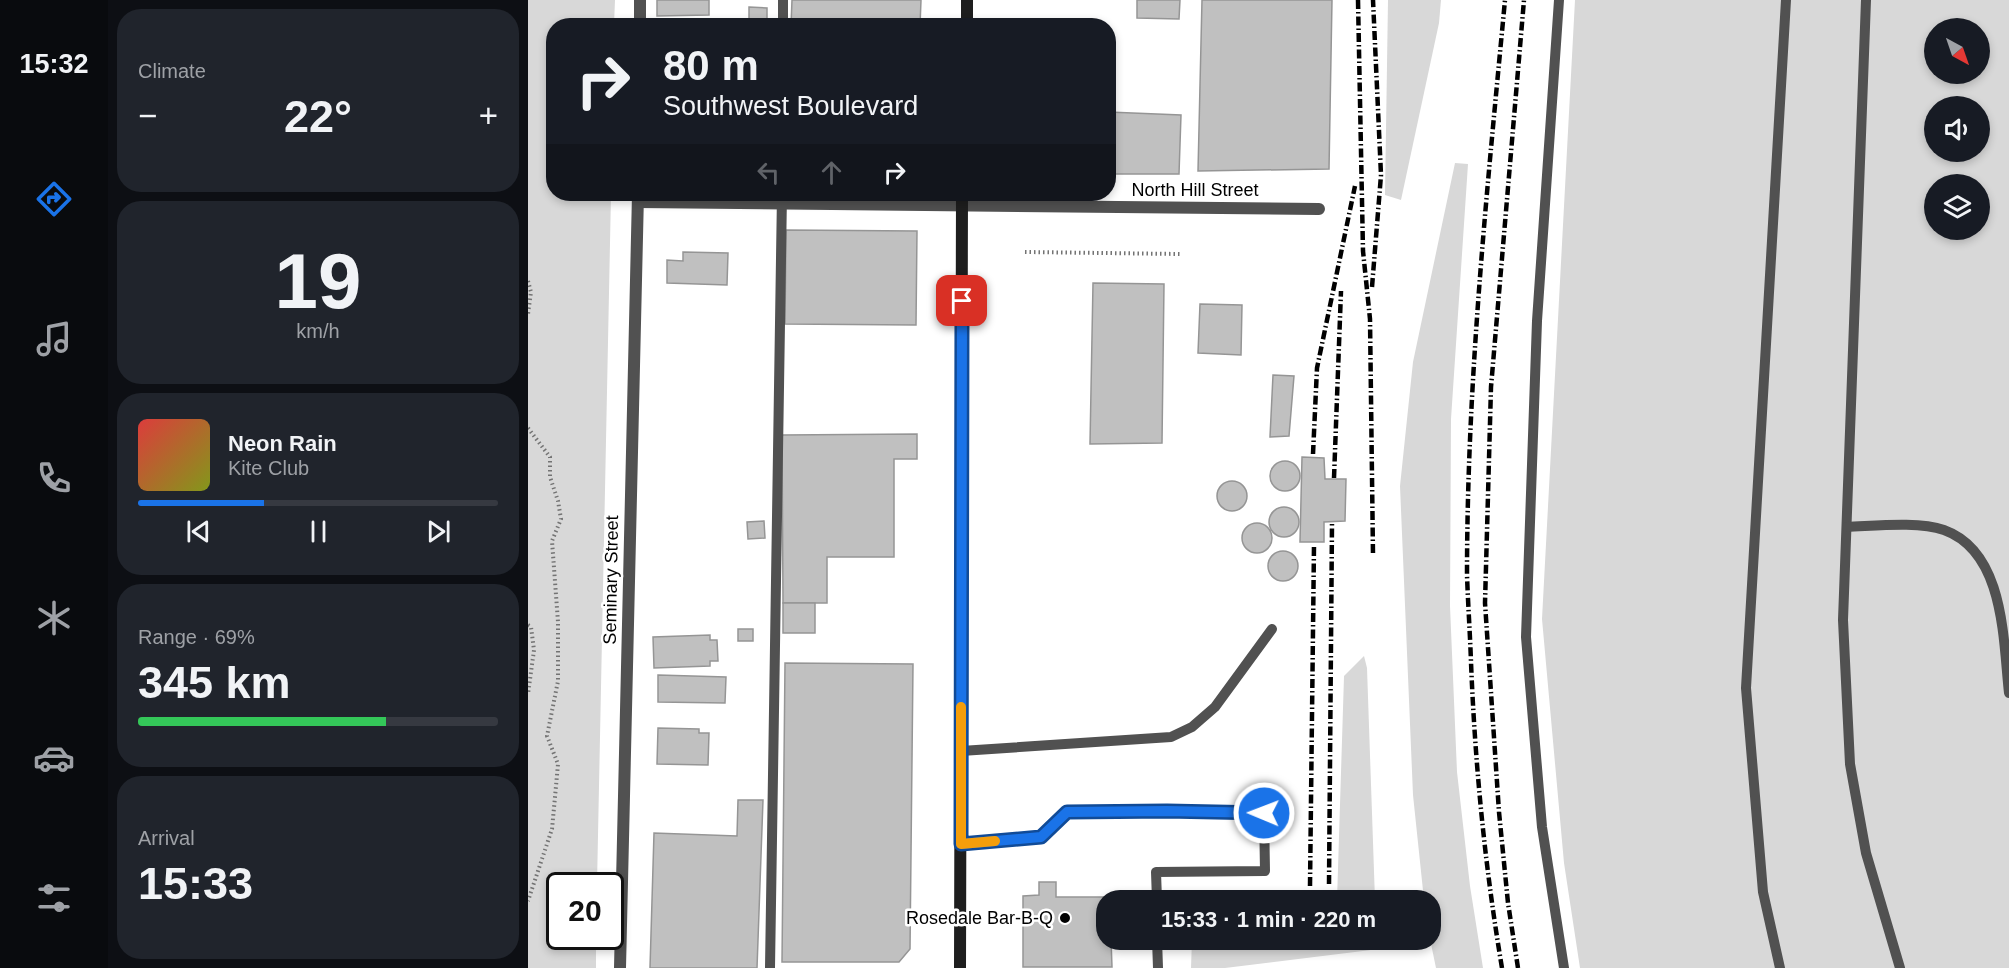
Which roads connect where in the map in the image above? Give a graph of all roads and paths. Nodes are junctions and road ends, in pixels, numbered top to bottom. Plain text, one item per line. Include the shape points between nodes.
1 (640, 0) edge
2 (783, 0) edge
3 (967, 0) edge
4 (1559, 0) edge
5 (1786, 0) edge
6 (1866, 0) edge
7 (640, 18) edge
8 (783, 18) edge
9 (967, 18) edge
10 (638, 201) edge
11 (782, 201) edge
12 (962, 201) edge
13 (1002, 201) edge
14 (1319, 209) dead end
15 (1025, 252) dead end
16 (1180, 254) dead end
17 (528, 281) edge
18 (528, 314) edge
19 (528, 428) edge
20 (1847, 527) junction
21 (528, 625) edge
22 (1272, 629) dead end
23 (2009, 693) edge
24 (528, 694) edge
25 (961, 751) junction
26 (961, 844) junction
27 (1157, 890) edge
28 (528, 901) edge
29 (1157, 950) edge
30 (620, 968) edge
31 (770, 968) edge
32 (960, 968) edge
33 (1158, 968) edge
34 (1564, 968) edge
35 (1780, 968) edge
36 (1900, 968) edge

1 - 7 street
2 - 8 lane
3 - 9 main road
4 - 34 lane via 1538,321 1526,637 1542,826
5 - 35 lane via 1746,688 1763,892
6 - 20 lane
10 - 30 street, Seminary Street
11 - 31 lane
12 - 25 main road
13 - 14 street, North Hill Street
15 - 16 path
17 - 18 path
19 - 28 path via 550,457 550,477 561,519 552,541 558,681 547,736 558,764 552,829
20 - 23 lane via 1944,530 1969,544 1984,564 1993,587
20 - 36 lane via 1843,620 1851,764 1866,853
21 - 24 path via 534,650
22 - 25 lane via 1215,707 1192,727 1171,737
25 - 26 main road
26 - 27 lane via 1041,837 1067,812 1264,813 1265,872 1156,872
26 - 32 main road
29 - 33 lane

